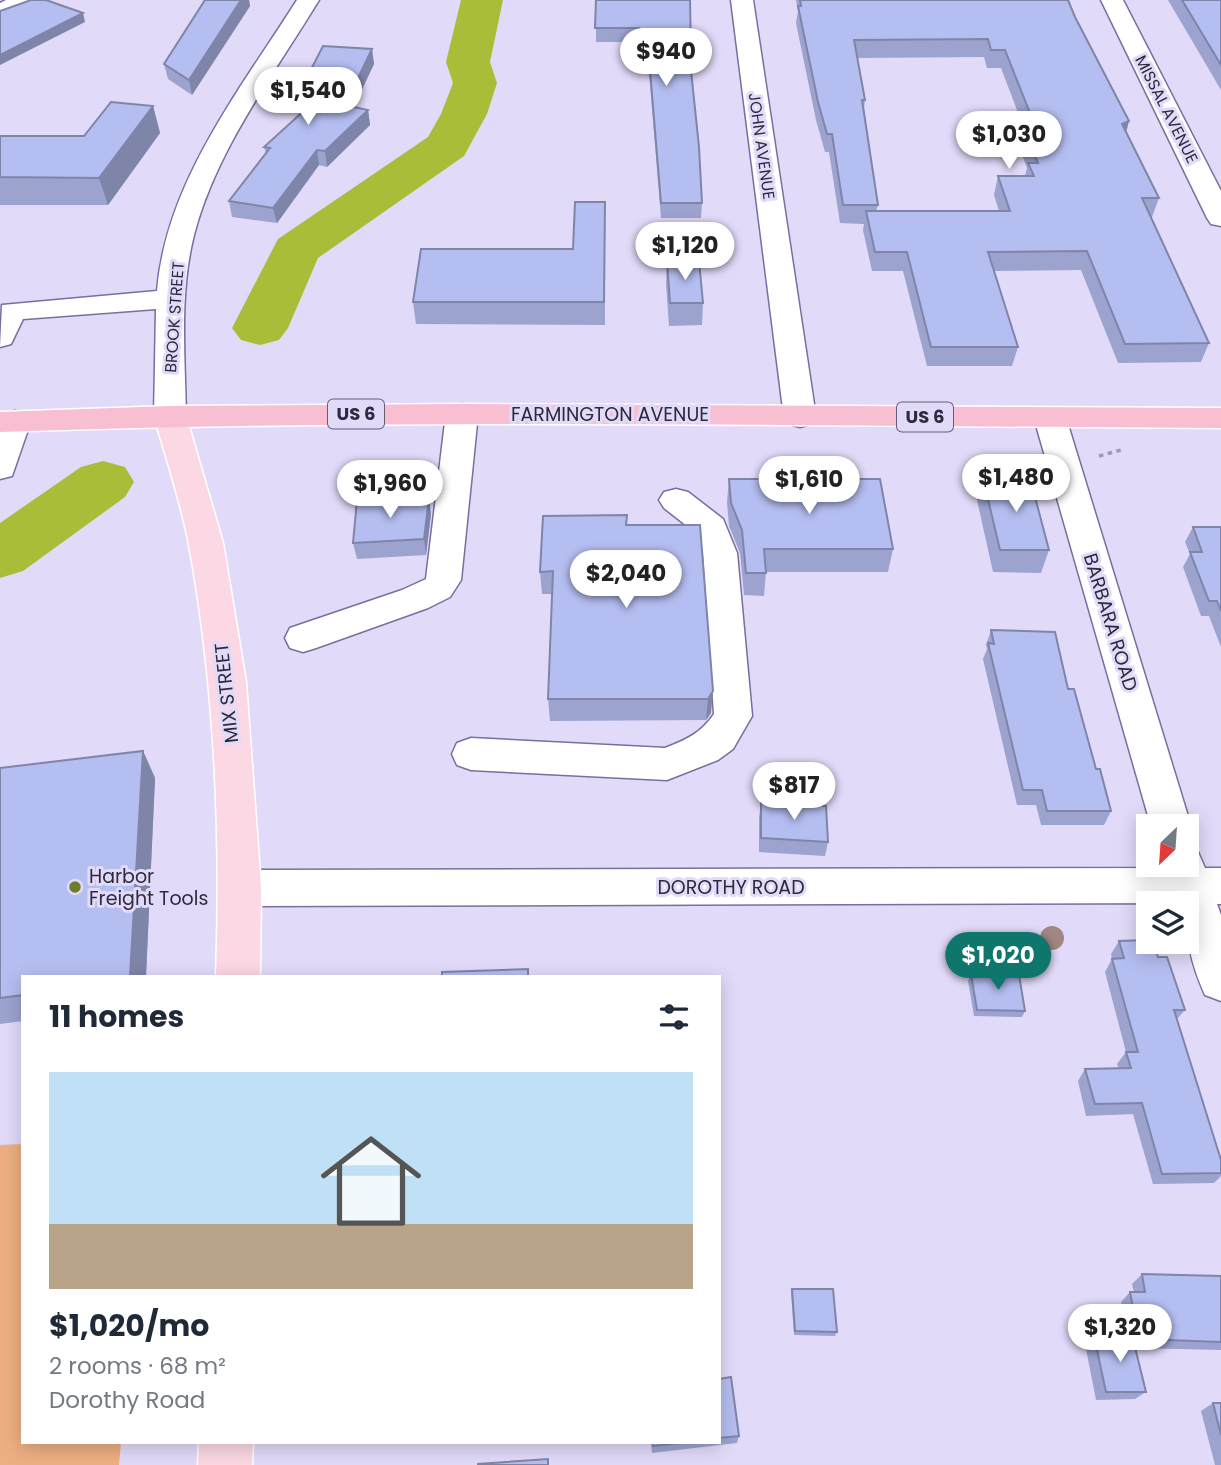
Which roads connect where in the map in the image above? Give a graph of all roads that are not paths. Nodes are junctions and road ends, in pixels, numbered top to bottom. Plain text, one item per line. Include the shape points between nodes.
1 (24, 0) edge
2 (308, 0) edge
3 (742, 0) edge
4 (1112, 0) edge
5 (0, 11) edge
6 (1221, 218) edge
7 (172, 299) junction
8 (6, 310) edge
9 (0, 338) edge
10 (462, 414) junction
11 (170, 416) junction
12 (800, 417) junction
13 (1050, 418) junction
14 (1221, 418) edge
15 (7, 422) edge
16 (0, 468) edge
17 (676, 500) dead end
18 (303, 638) dead end
19 (471, 754) dead end
20 (1167, 814) edge
21 (1198, 879) edge
22 (240, 887) junction
23 (238, 975) edge
24 (1221, 981) edge
25 (226, 1444) edge
26 (225, 1465) edge

1 - 5 street
2 - 7 street, BROOK STREET via 217,150 186,216
3 - 12 street, JOHN AVENUE
4 - 6 street, MISSAL AVENUE
7 - 8 street
7 - 11 street, BROOK STREET
8 - 9 street
10 - 11 highway, FARMINGTON AVENUE / US 6
10 - 12 highway, FARMINGTON AVENUE / US 6
10 - 18 street via 443,580 438,589
11 - 15 highway, FARMINGTON AVENUE / US 6
11 - 22 main road, MIX STREET via 209,562 227,682
12 - 13 highway, FARMINGTON AVENUE / US 6
13 - 14 highway, FARMINGTON AVENUE / US 6
13 - 20 street, BARBARA ROAD
15 - 16 street
17 - 19 street via 711,527 720,552 733,716 719,738 667,764
21 - 22 street, DOROTHY ROAD
21 - 24 street
22 - 23 main road, MIX STREET
25 - 26 main road

